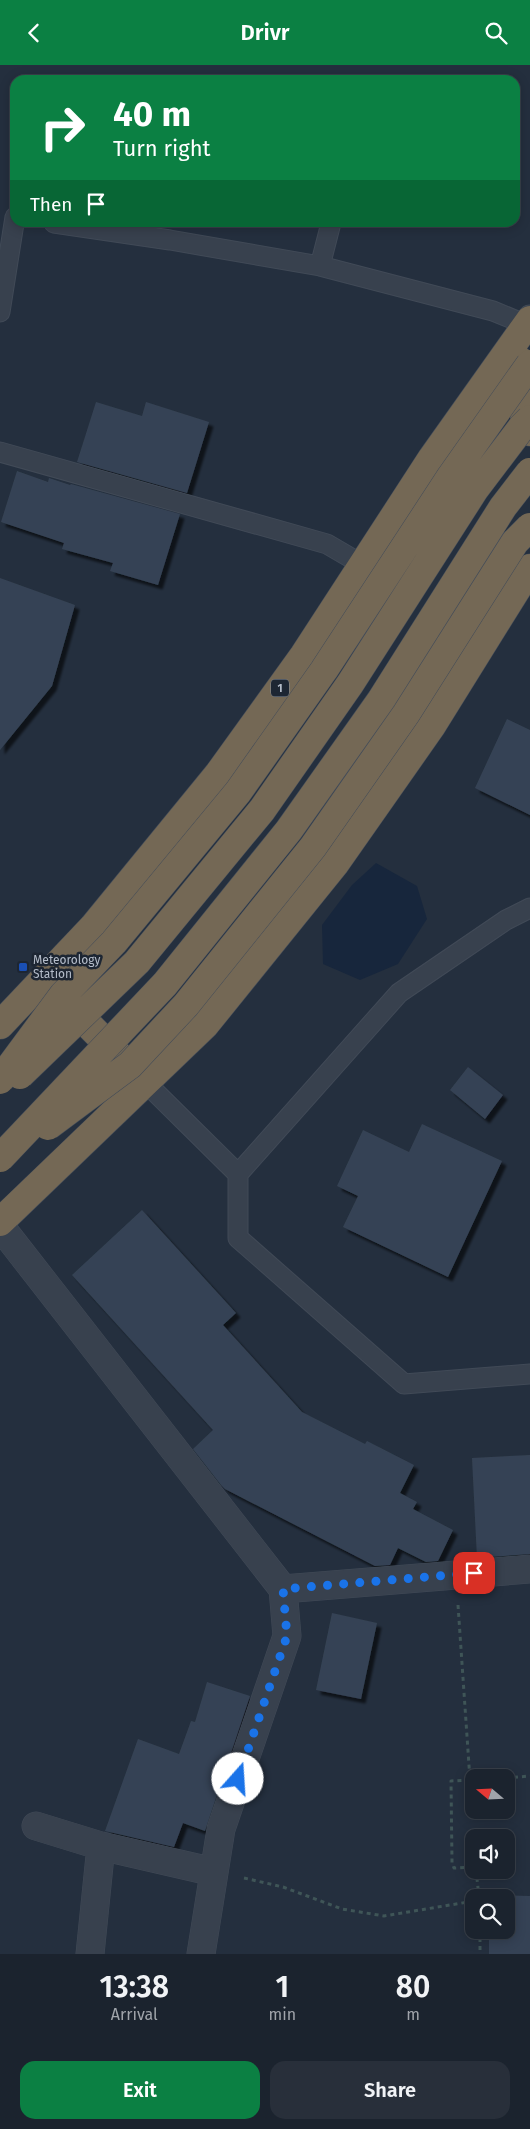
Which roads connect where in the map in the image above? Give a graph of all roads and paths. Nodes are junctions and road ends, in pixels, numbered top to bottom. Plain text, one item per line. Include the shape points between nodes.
1 (13, 227) edge
2 (81, 227) edge
3 (330, 227) edge
4 (320, 266) junction
5 (0, 312) edge
6 (529, 319) edge
7 (530, 364) edge
8 (530, 419) edge
9 (530, 432) edge
10 (0, 452) edge
11 (530, 472) edge
12 (530, 527) edge
13 (363, 565) junction
14 (530, 567) edge
15 (530, 908) edge
16 (43, 980) junction
17 (0, 1025) edge
18 (0, 1080) edge
19 (145, 1082) junction
20 (0, 1095) edge
21 (0, 1159) edge
22 (238, 1174) junction
23 (0, 1224) edge
24 (530, 1374) edge
25 (530, 1569) edge
26 (456, 1574) junction
27 (283, 1589) junction
28 (471, 1769) edge
29 (530, 1776) edge
30 (515, 1777) edge
31 (465, 1780) edge
32 (36, 1826) dead end
33 (101, 1846) junction
34 (465, 1867) edge
35 (214, 1872) junction
36 (465, 1902) edge
37 (480, 1939) edge
38 (90, 1954) edge
39 (201, 1954) edge
40 (480, 1954) edge

1 - 5 lane
2 - 4 lane
3 - 4 lane
4 - 6 lane
6 - 9 highway via 519,375
6 - 13 highway, 1
7 - 18 highway, bridge via 238,792 114,942 63,995
8 - 20 highway, bridge via 475,489 350,684 262,810 137,962
10 - 13 lane via 327,544
11 - 21 highway, bridge via 503,507 381,700 289,830 164,984
12 - 21 highway, bridge via 515,543 406,714 313,847 186,1005 130,1065
13 - 16 highway, 1 via 304,655 218,773 93,927
14 - 19 highway via 431,727 336,864 206,1025
15 - 22 lane via 506,920 399,993
16 - 17 highway, 1
16 - 19 highway
19 - 22 lane
19 - 23 highway
22 - 24 lane via 238,1238 404,1383
23 - 27 street
25 - 26 street
26 - 27 street
26 - 28 path
27 - 35 street via 287,1636 221,1829
29 - 30 path
31 - 34 path via 451,1781 452,1863 454,1868
32 - 33 street
33 - 35 street
33 - 38 street
35 - 36 path via 283,1887 342,1909 384,1916
35 - 39 street
37 - 40 path

